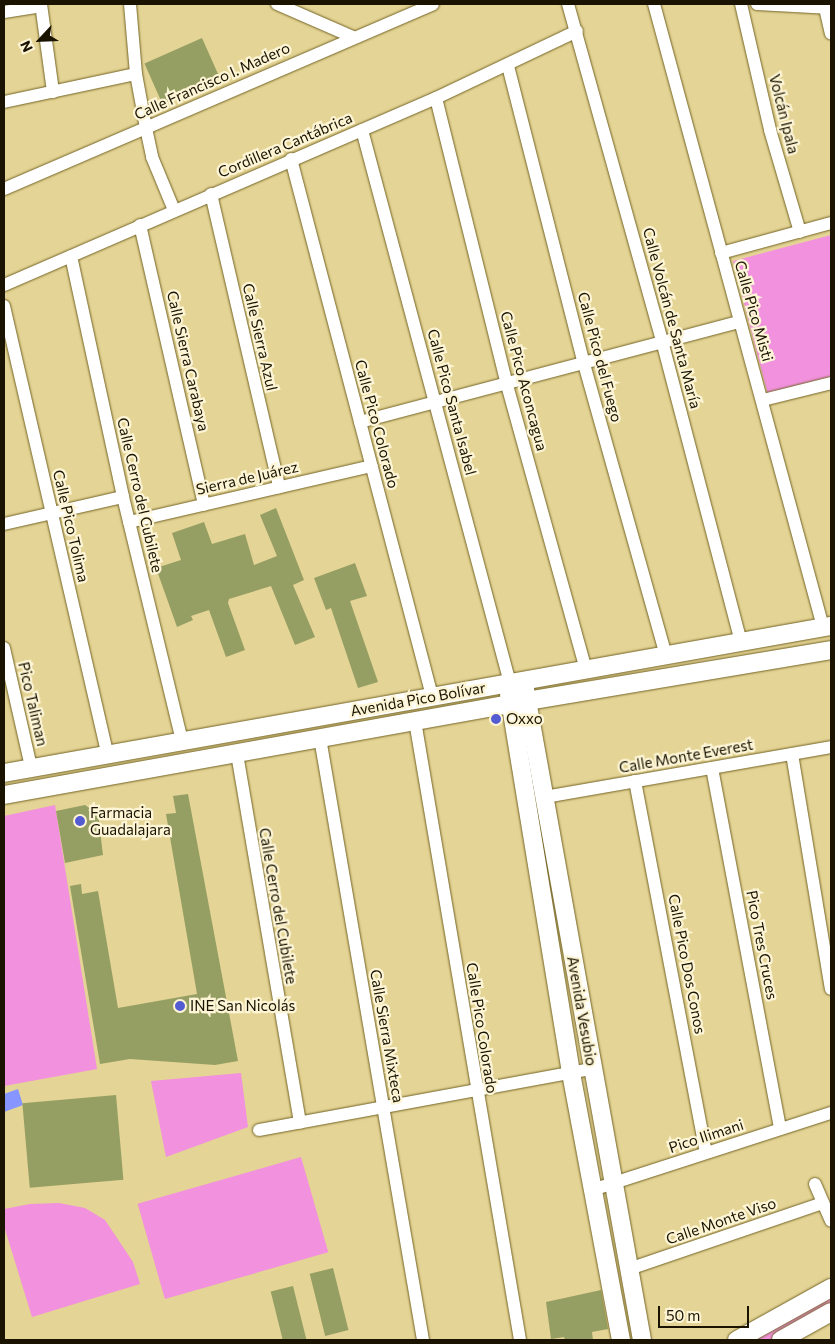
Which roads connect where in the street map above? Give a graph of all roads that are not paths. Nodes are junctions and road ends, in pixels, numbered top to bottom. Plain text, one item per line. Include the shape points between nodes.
1 (130, 4) edge
2 (277, 4) edge
3 (433, 4) edge
4 (568, 4) edge
5 (654, 4) edge
6 (741, 4) edge
7 (757, 4) edge
8 (41, 5) edge
9 (828, 8) edge
10 (4, 12) edge
11 (577, 31) junction
12 (831, 33) edge
13 (353, 37) junction
14 (508, 66) junction
15 (136, 74) junction
16 (52, 92) junction
17 (436, 98) junction
18 (4, 102) edge
19 (146, 128) junction
20 (362, 130) junction
21 (291, 159) junction
22 (4, 189) edge
23 (211, 194) junction
24 (174, 210) junction
25 (831, 223) edge
26 (140, 225) junction
27 (800, 232) junction
28 (721, 253) junction
29 (71, 256) junction
30 (4, 285) edge
31 (4, 306) edge
32 (738, 322) junction
33 (662, 341) junction
34 (584, 364) junction
35 (831, 383) edge
36 (507, 385) junction
37 (763, 400) junction
38 (435, 403) junction
39 (360, 422) junction
40 (372, 466) junction
41 (278, 488) junction
42 (123, 497) junction
43 (204, 505) junction
44 (51, 513) junction
45 (129, 522) junction
46 (4, 524) edge
47 (827, 626) edge
48 (741, 642) junction
49 (4, 648) edge
50 (831, 650) edge
51 (666, 656) junction
52 (586, 670) junction
53 (516, 682) junction
54 (432, 696) junction
55 (527, 700) junction
56 (509, 704) junction
57 (415, 721) junction
58 (320, 738) junction
59 (182, 740) junction
60 (831, 747) edge
61 (107, 753) junction
62 (237, 754) junction
63 (792, 754) junction
64 (31, 767) junction
65 (712, 768) junction
66 (4, 772) edge
67 (635, 781) junction
68 (4, 795) edge
69 (546, 797) junction
70 (831, 989) edge
71 (592, 1069) junction
72 (571, 1073) junction
73 (476, 1090) junction
74 (383, 1108) junction
75 (831, 1113) edge
76 (300, 1123) junction
77 (780, 1129) junction
78 (258, 1130) dead end
79 (706, 1152) junction
80 (613, 1184) junction
81 (815, 1184) dead end
82 (592, 1190) junction
83 (823, 1203) junction
84 (831, 1221) edge
85 (629, 1269) junction
86 (831, 1288) edge
87 (831, 1312) edge
88 (638, 1317) junction
89 (423, 1340) edge
90 (520, 1340) edge
91 (620, 1340) edge
92 (642, 1340) edge
93 (652, 1340) edge
94 (738, 1340) edge
95 (782, 1340) edge

1 - 15 street
2 - 13 street
3 - 13 street, Calle Francisco I. Madero
4 - 11 street, Calle Volcán de Santa María
5 - 28 street, Calle Pico Misti
6 - 27 street, Volcán Ipala via 770,130
7 - 9 street
8 - 10 street
8 - 16 street
9 - 12 street
11 - 14 street, Cordillera Cantábrica
11 - 33 street, Calle Volcán de Santa María
13 - 19 street, Calle Francisco I. Madero
14 - 17 street, Cordillera Cantábrica
14 - 34 street, Calle Pico del Fuego
15 - 16 street
15 - 19 street
16 - 18 street
17 - 20 street, Cordillera Cantábrica
17 - 36 street, Calle Pico Aconcagua
19 - 22 street, Calle Francisco I. Madero
19 - 24 street via 152,157
20 - 21 street, Cordillera Cantábrica
20 - 38 street, Calle Pico Santa Isabel
21 - 23 street, Cordillera Cantábrica
21 - 39 street, Calle Pico Colorado
23 - 24 street, Cordillera Cantábrica
23 - 41 street, Calle Sierra Azul
24 - 26 street, Cordillera Cantábrica
25 - 27 street
26 - 29 street, Cordillera Cantábrica
26 - 43 street, Calle Sierra Carabaya
27 - 28 street
28 - 32 street, Calle Pico Misti
29 - 30 street, Cordillera Cantábrica
29 - 42 street, Calle Cerro del Cubilete
31 - 44 street, Calle Pico Tolima
32 - 33 street
32 - 37 street, Calle Pico Misti
33 - 34 street
33 - 48 street, Calle Volcán de Santa María
34 - 36 street
34 - 51 street, Calle Pico del Fuego
35 - 37 street
36 - 38 street
36 - 52 street, Calle Pico Aconcagua
37 - 47 street, Calle Pico Misti
38 - 39 street
38 - 53 street, Calle Pico Santa Isabel
39 - 40 street, Calle Pico Colorado
40 - 41 street, Sierra de Juárez
40 - 54 street, Calle Pico Colorado
41 - 43 street, Sierra de Juárez
42 - 44 street
42 - 45 street, Calle Cerro del Cubilete
43 - 45 street, Sierra de Juárez
44 - 46 street
44 - 61 street, Calle Pico Tolima
45 - 59 street, Calle Cerro del Cubilete
47 - 48 street, Avenida Pico Bolívar
48 - 51 street, Avenida Pico Bolívar
49 - 64 street, Pico Taliman
50 - 55 street, Avenida Pico Bolívar
51 - 52 street, Avenida Pico Bolívar
52 - 53 street, Avenida Pico Bolívar
53 - 54 street, Avenida Pico Bolívar
53 - 55 street, Avenida Vesubio
53 - 56 street, Avenida Vesubio
54 - 59 street, Avenida Pico Bolívar
55 - 56 street, Avenida Pico Bolívar
55 - 69 street, Avenida Vesubio
56 - 57 street, Avenida Pico Bolívar
56 - 72 street, Avenida Vesubio
57 - 58 street, Avenida Pico Bolívar
57 - 73 street, Calle Pico Colorado
58 - 62 street, Avenida Pico Bolívar
58 - 74 street, Calle Sierra Mixteca
59 - 61 street, Avenida Pico Bolívar
60 - 63 street, Calle Monte Everest
61 - 64 street, Avenida Pico Bolívar
62 - 68 street, Avenida Pico Bolívar
62 - 76 street, Calle Cerro del Cubilete
63 - 65 street, Calle Monte Everest
63 - 70 street
64 - 66 street, Avenida Pico Bolívar
65 - 67 street, Calle Monte Everest
65 - 77 street, Pico Tres Cruces
67 - 69 street, Calle Monte Everest
67 - 79 street, Calle Pico Dos Conos
69 - 71 street, Avenida Vesubio
71 - 72 street
71 - 80 street, Avenida Vesubio
72 - 73 street
72 - 82 street, Avenida Vesubio
73 - 74 street
73 - 90 street, Calle Pico Colorado
74 - 76 street
74 - 89 street, Calle Sierra Mixteca
75 - 77 street, Pico Ilimani
76 - 78 street
77 - 79 street, Pico Ilimani
79 - 80 street, Pico Ilimani
80 - 82 street, Pico Ilimani
80 - 85 street, Avenida Vesubio
81 - 83 street
82 - 91 street, Avenida Vesubio
83 - 84 street
83 - 85 street, Calle Monte Viso
85 - 88 street, Avenida Vesubio
86 - 94 street
87 - 95 street
88 - 92 street, Avenida Vesubio
88 - 93 street

